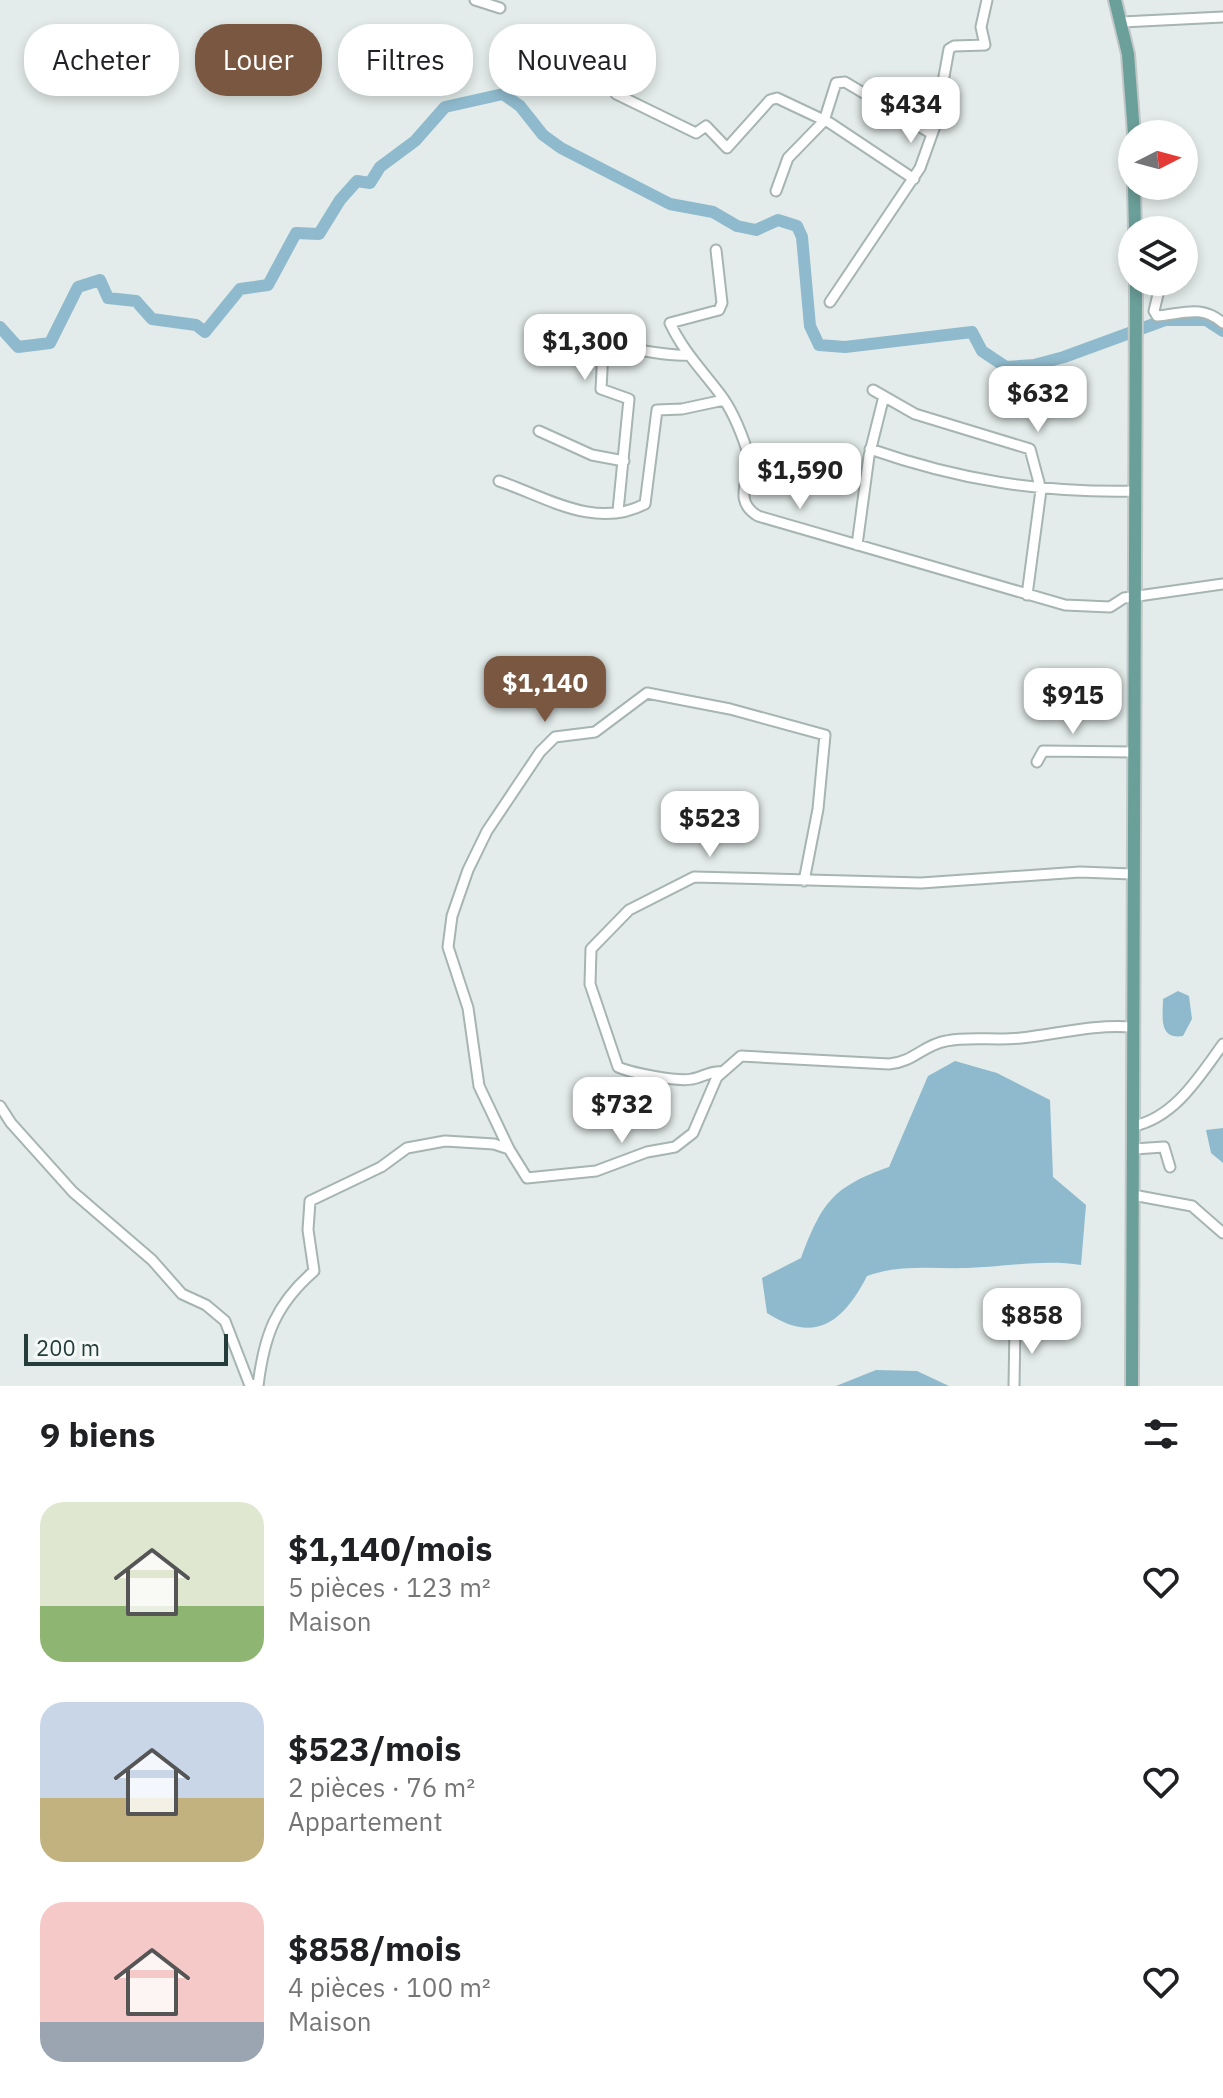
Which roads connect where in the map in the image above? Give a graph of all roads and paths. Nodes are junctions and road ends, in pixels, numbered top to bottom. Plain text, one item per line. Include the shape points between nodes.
1 (475, 0) edge
2 (987, 0) edge
3 (1115, 0) edge
4 (500, 8) dead end
5 (1223, 17) edge
6 (1122, 22) junction
7 (620, 96) edge
8 (1132, 120) edge
9 (824, 121) junction
10 (932, 134) junction
11 (914, 179) junction
12 (776, 191) dead end
13 (716, 250) dead end
14 (1136, 296) edge
15 (1158, 296) edge
16 (830, 302) dead end
17 (1223, 323) edge
18 (688, 355) junction
19 (873, 390) dead end
20 (884, 396) junction
21 (724, 400) junction
22 (539, 431) dead end
23 (870, 449) junction
24 (624, 461) junction
25 (499, 481) dead end
26 (1041, 490) junction
27 (1135, 491) junction
28 (618, 511) junction
29 (857, 545) junction
30 (1223, 584) edge
31 (1027, 595) junction
32 (1133, 596) junction
33 (1135, 752) junction
34 (1037, 762) dead end
35 (1132, 874) junction
36 (804, 881) junction
37 (1132, 1027) junction
38 (1223, 1044) edge
39 (723, 1072) junction
40 (0, 1106) edge
41 (1134, 1126) junction
42 (509, 1149) junction
43 (1134, 1149) junction
44 (1170, 1167) dead end
45 (1133, 1195) junction
46 (1223, 1233) edge
47 (1015, 1324) dead end
48 (258, 1386) edge
49 (1014, 1386) edge
50 (1132, 1386) edge

1 - 4 street
2 - 10 street via 981,27 985,45 949,49
3 - 6 main road
5 - 6 street
6 - 8 main road
7 - 9 street via 696,133 706,126 727,148 777,98
9 - 10 street via 836,83 845,82
9 - 11 street
9 - 12 street via 788,158
10 - 11 street
11 - 16 street
13 - 18 street via 719,310 670,323
14 - 27 main road
15 - 17 street via 1157,316 1193,309 1211,312
18 - 21 street
18 - 24 street via 618,347 603,351 601,389 629,399
19 - 20 street
20 - 23 street
20 - 26 street via 940,423 1026,445
21 - 28 street via 657,410 645,504
21 - 29 street via 748,454 743,502 747,510
22 - 24 street via 592,455
23 - 26 street via 960,477
23 - 29 street
24 - 28 street
25 - 28 street via 580,513
26 - 27 street
26 - 31 street
27 - 32 main road
29 - 31 street
30 - 32 street
31 - 32 street via 1087,608 1110,607
32 - 33 main road
33 - 34 street via 1043,751
33 - 35 main road
35 - 36 street via 1080,872 921,883
35 - 37 main road
36 - 39 street via 694,877 629,910 591,949 590,984 618,1067 677,1080
36 - 42 street via 825,735 647,693 595,732 555,737 487,831 452,916 448,947 468,1008 479,1086
37 - 39 street via 948,1040 907,1062 889,1064 741,1056
37 - 41 main road
38 - 41 street via 1166,1112
39 - 42 street via 693,1133 675,1147 596,1171 527,1178
40 - 48 street via 73,1192 152,1260 182,1294 225,1321 249,1383
41 - 43 main road
42 - 48 street via 470,1141 407,1148 381,1167 310,1201 314,1271 275,1314
43 - 44 street via 1164,1147
43 - 45 main road
45 - 46 street via 1192,1206
45 - 50 main road
47 - 49 street

